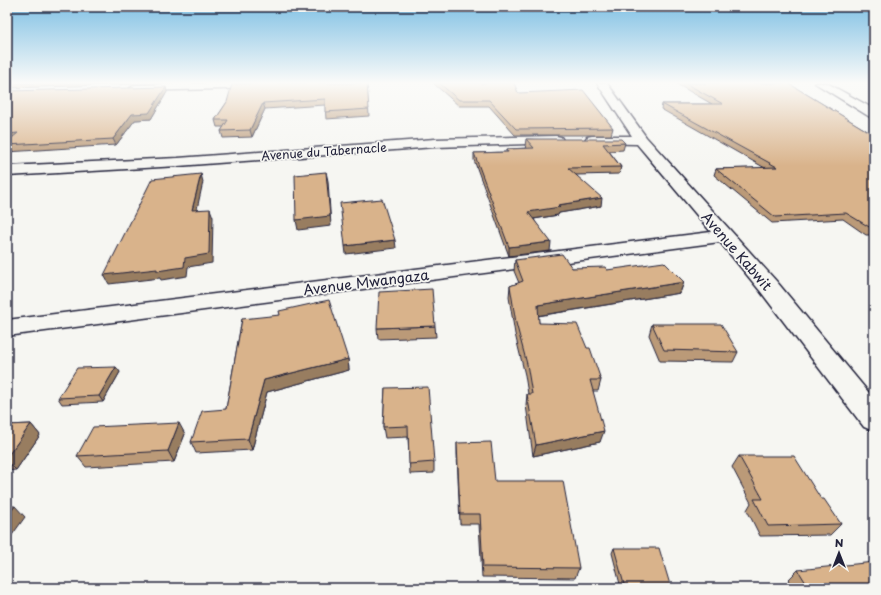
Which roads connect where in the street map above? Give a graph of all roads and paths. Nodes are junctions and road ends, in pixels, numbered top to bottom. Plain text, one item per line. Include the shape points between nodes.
1 (621, 111) edge
2 (641, 140) junction
3 (7, 171) edge
4 (724, 236) junction
5 (7, 328) edge
6 (874, 418) edge

1 - 2 street, Avenue Kabwit
2 - 3 street, Avenue du Tabernacle via 442,142
2 - 4 street, Avenue Kabwit
4 - 5 street, Avenue Mwangaza
4 - 6 street, Avenue Kabwit via 769,287

